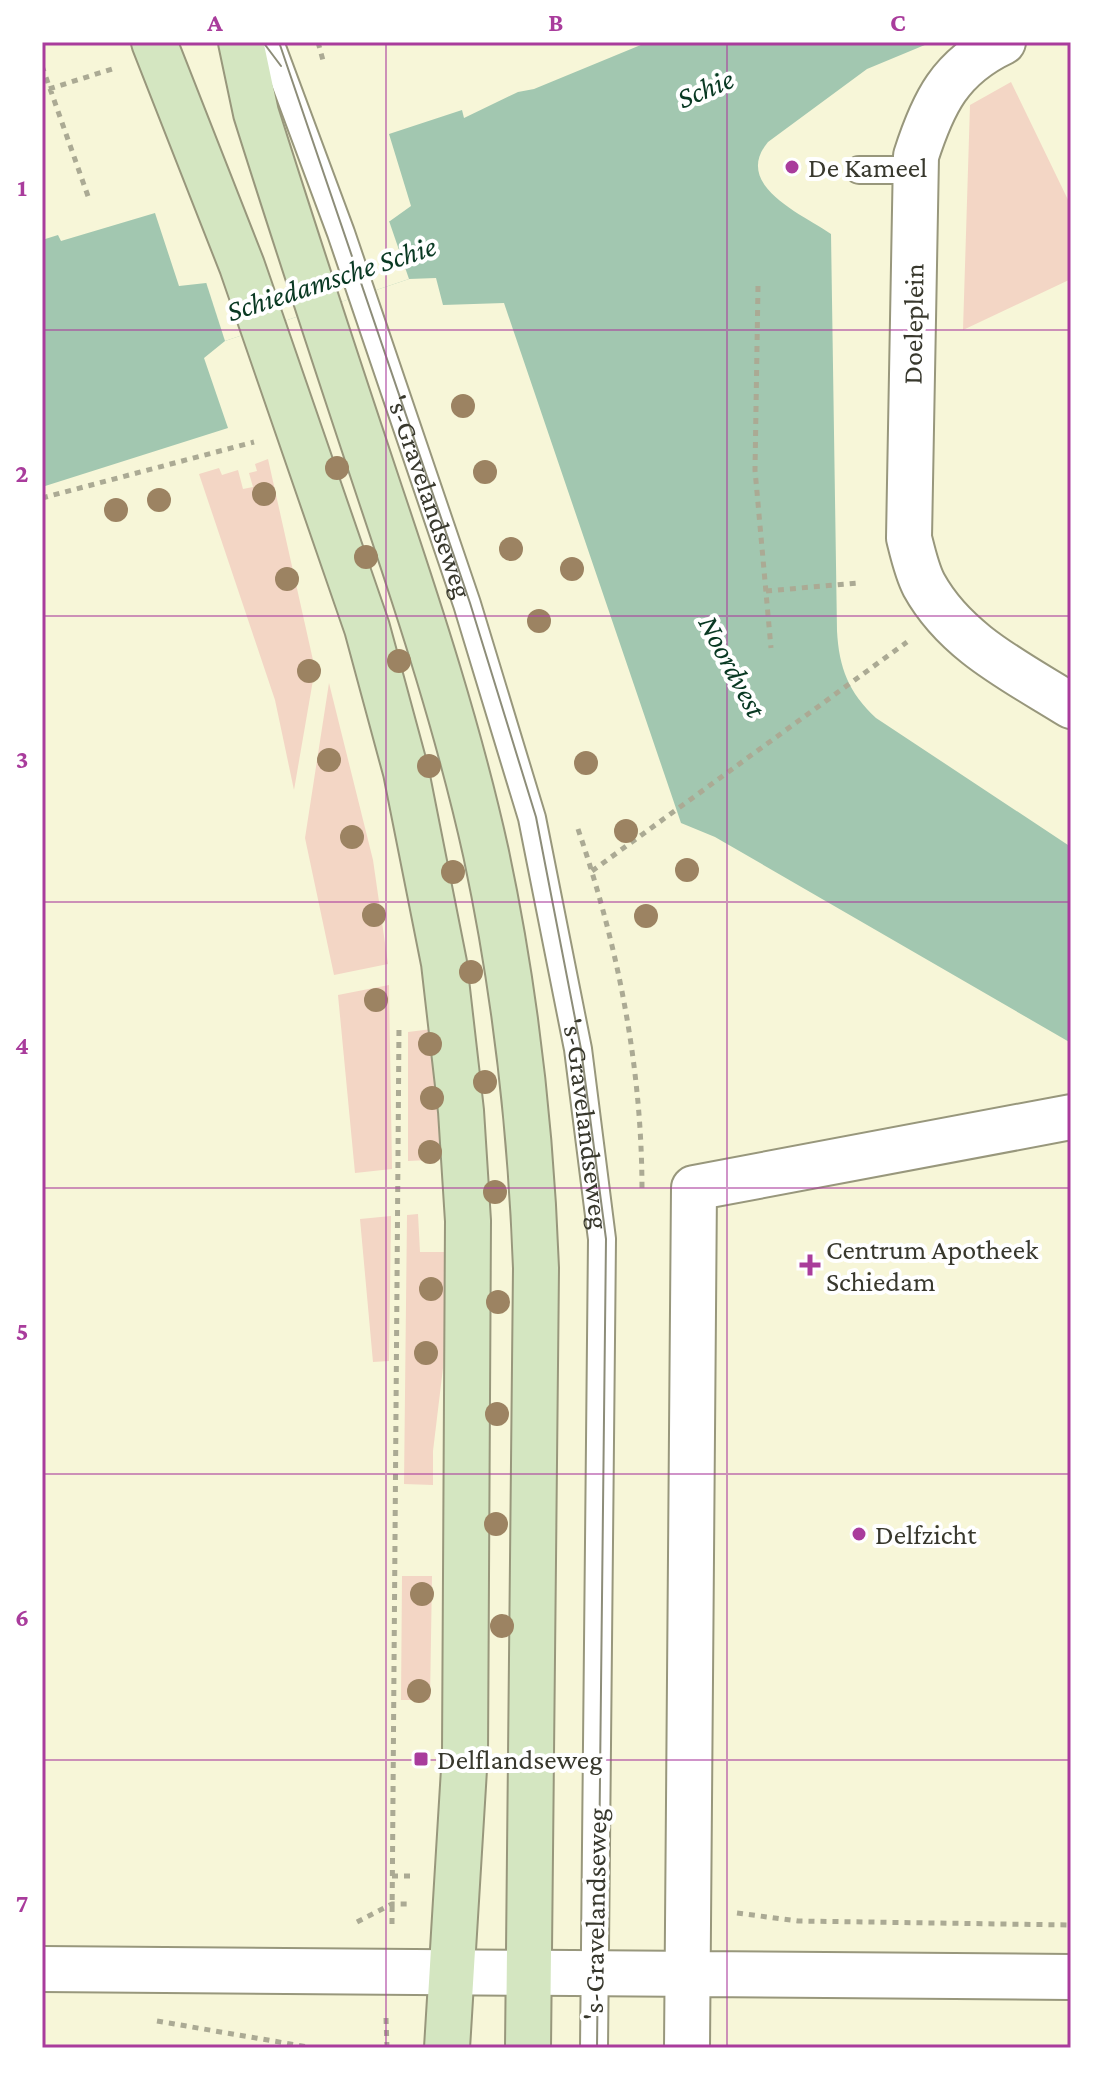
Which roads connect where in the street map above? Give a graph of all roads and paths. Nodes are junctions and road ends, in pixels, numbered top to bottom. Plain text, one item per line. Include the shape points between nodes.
1 (241, 42) edge
2 (270, 42) edge
3 (996, 45) edge
4 (157, 49) edge
5 (42, 66) edge
6 (49, 89) junction
7 (859, 170) dead end
8 (916, 170) junction
9 (89, 199) dead end
10 (758, 286) dead end
11 (239, 447) dead end
12 (42, 498) edge
13 (858, 583) dead end
14 (766, 591) junction
15 (944, 616) junction
16 (771, 648) dead end
17 (1071, 706) edge
18 (399, 1020) dead end
19 (1071, 1117) edge
20 (642, 1186) dead end
21 (42, 1969) edge
22 (388, 1970) junction
23 (453, 1971) junction
24 (530, 1972) junction
25 (593, 1973) junction
26 (687, 1975) junction
27 (1071, 1977) edge
28 (145, 2019) dead end
29 (314, 2048) edge
30 (387, 2048) edge
31 (447, 2048) edge
32 (528, 2048) edge
33 (594, 2048) edge
34 (687, 2048) edge

1 - 24 main road, 's-Gravelandseweg via 256,113 422,619 498,914 515,1028 536,1268
2 - 25 lane, 's-Gravelandseweg via 467,604 532,818 578,1049 602,1239
3 - 8 street, Doeleplein via 961,69 937,98
4 - 6 path
4 - 23 main road via 204,160 367,628 406,772 444,963 468,1221 465,1753
5 - 6 path
6 - 9 path
7 - 8 lane
8 - 15 street, Doeleplein via 909,538 923,583
10 - 14 path via 755,470
11 - 12 path
13 - 14 path
14 - 16 path
15 - 17 street via 970,641
15 - 20 path via 592,871 634,1059
18 - 22 path
19 - 26 street via 694,1188
21 - 22 street
22 - 23 street
22 - 30 path
23 - 24 street
23 - 31 main road
24 - 25 street
24 - 32 main road, 's-Gravelandseweg
25 - 26 street
25 - 33 lane, 's-Gravelandseweg
26 - 27 street
26 - 34 street
28 - 29 path

